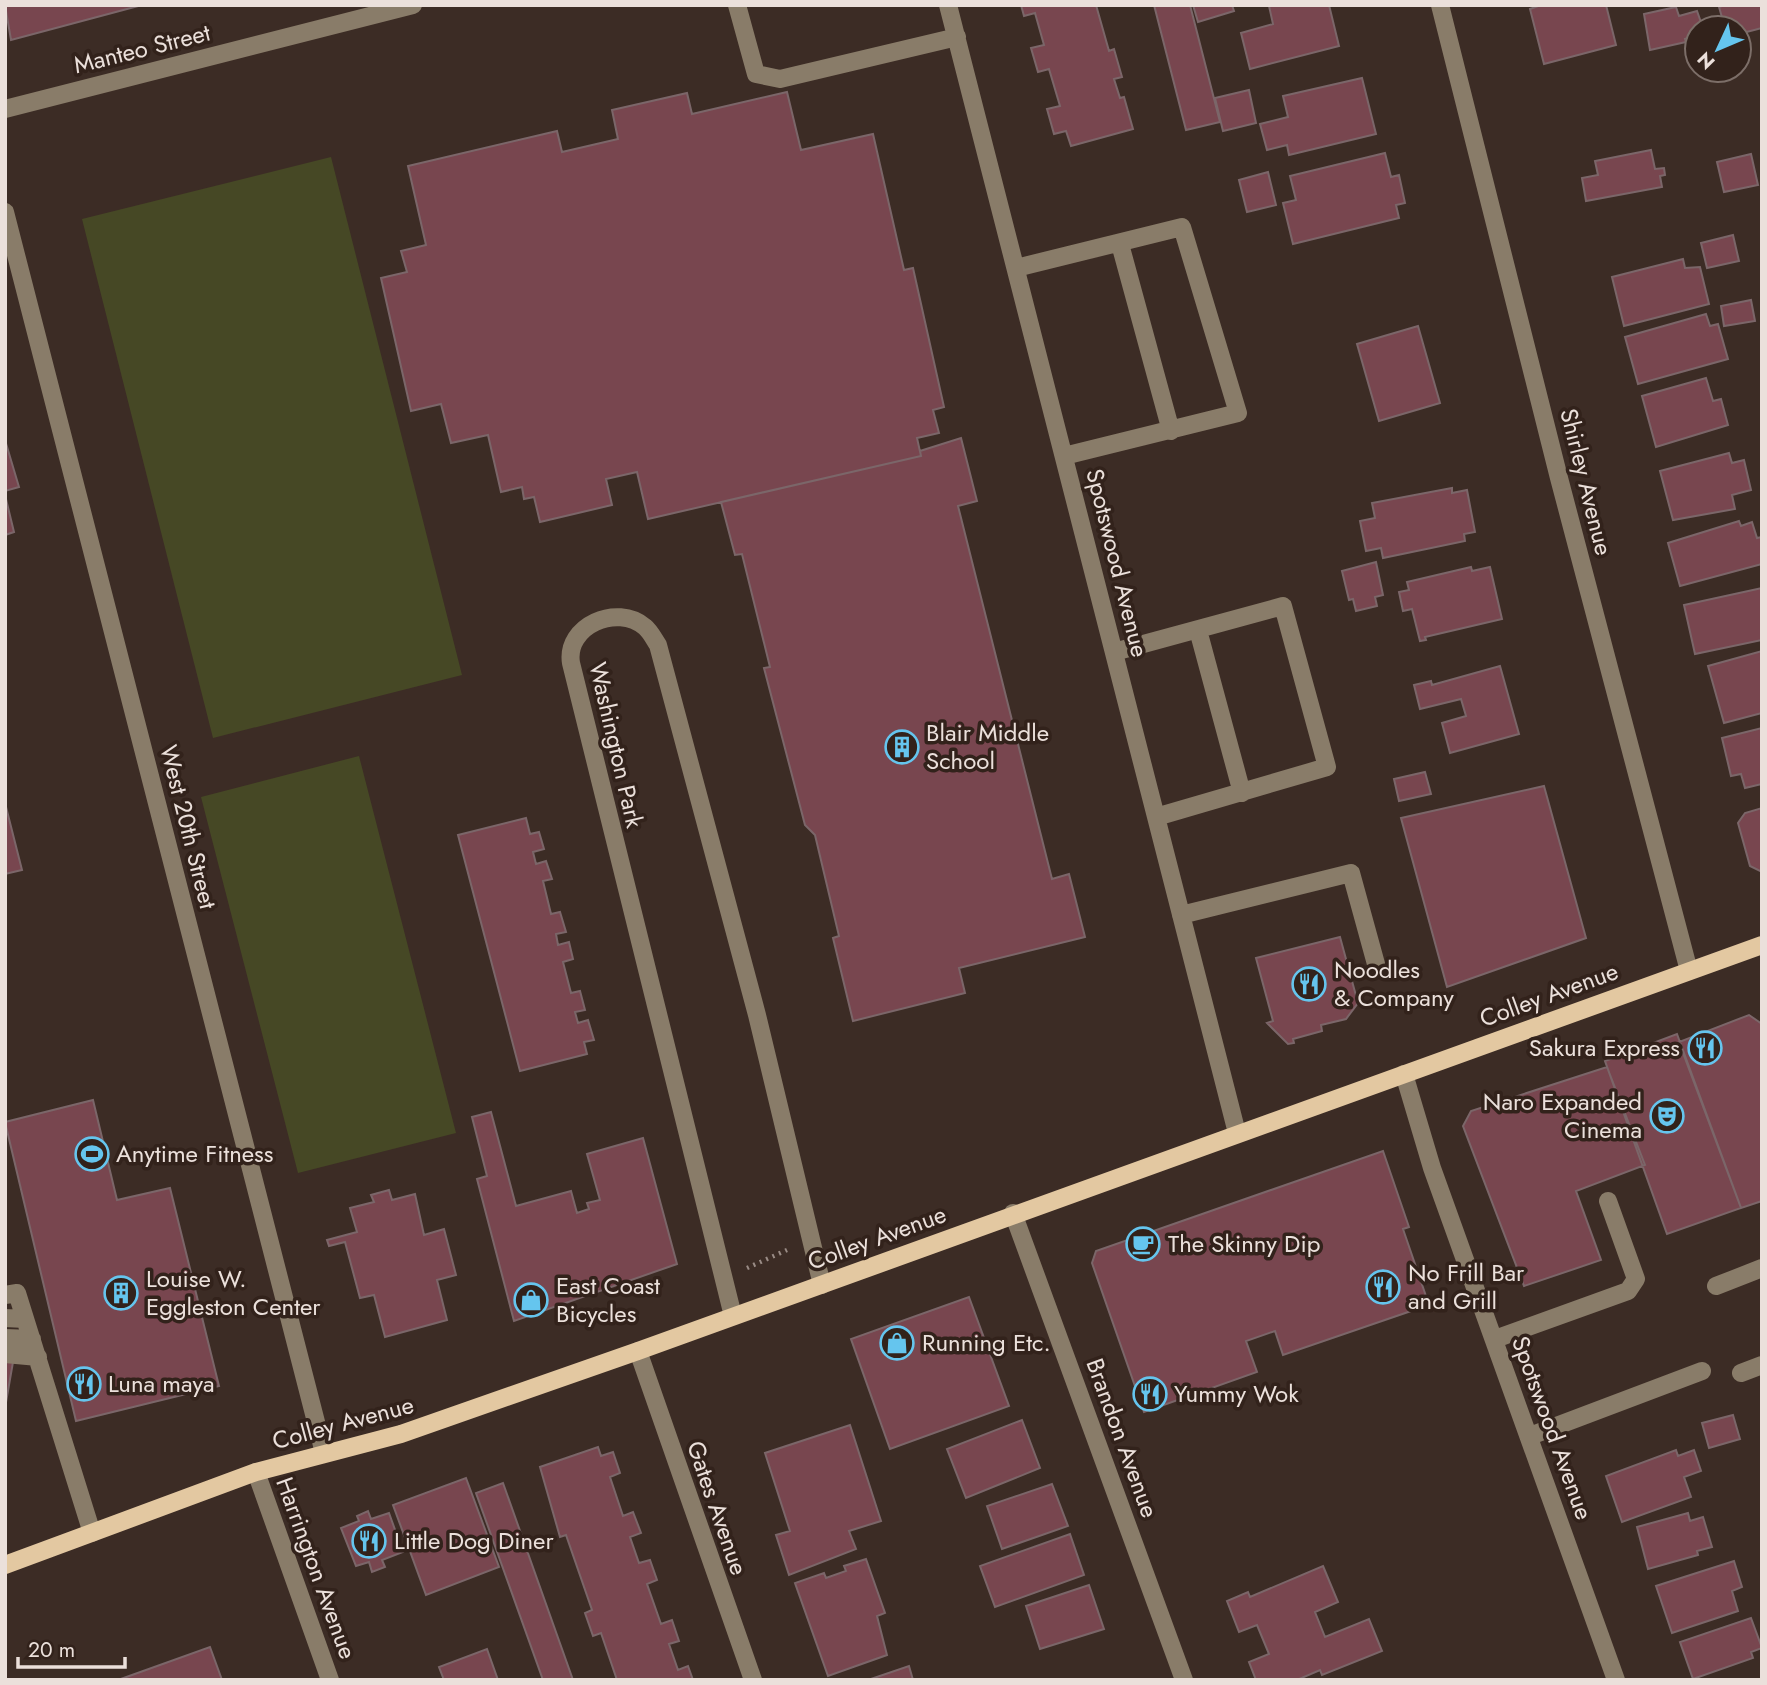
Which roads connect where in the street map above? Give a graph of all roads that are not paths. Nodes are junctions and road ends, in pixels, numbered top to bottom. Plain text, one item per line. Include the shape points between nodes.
1 (737, 5) edge
2 (948, 5) edge
3 (1440, 5) edge
4 (402, 7) edge
5 (957, 37) junction
6 (5, 109) edge
7 (5, 212) edge
8 (1120, 244) junction
9 (1016, 268) junction
10 (1171, 431) junction
11 (1064, 456) junction
12 (1198, 630) junction
13 (1114, 652) junction
14 (1242, 793) junction
15 (1156, 817) junction
16 (1181, 915) junction
17 (1762, 945) edge
18 (1376, 964) dead end
19 (1689, 971) junction
20 (1404, 1074) junction
21 (1237, 1133) junction
22 (1608, 1200) dead end
23 (1013, 1213) junction
24 (1762, 1268) edge
25 (822, 1284) junction
26 (1716, 1286) dead end
27 (5, 1295) edge
28 (733, 1316) junction
29 (5, 1318) edge
30 (25, 1319) junction
31 (5, 1338) edge
32 (32, 1339) junction
33 (1494, 1339) junction
34 (638, 1351) junction
35 (5, 1354) edge
36 (37, 1357) junction
37 (1762, 1364) edge
38 (1702, 1371) dead end
39 (1741, 1373) dead end
40 (1530, 1436) junction
41 (324, 1453) junction
42 (256, 1472) junction
43 (92, 1533) junction
44 (5, 1564) edge
45 (330, 1680) edge
46 (752, 1680) edge
47 (1184, 1680) edge
48 (1616, 1680) edge

1 - 5 street via 756,74 780,79
2 - 5 street, Spotswood Avenue
3 - 19 street, Shirley Avenue
4 - 6 street, Manteo Street
5 - 9 street, Spotswood Avenue
7 - 41 street, West 20th Street
8 - 9 street
8 - 10 street
8 - 10 street via 1182,227 1238,413
9 - 11 street, Spotswood Avenue
10 - 11 street
11 - 13 street, Spotswood Avenue
12 - 13 street
12 - 14 street
12 - 14 street via 1283,606 1327,767
13 - 15 street, Spotswood Avenue
14 - 15 street
15 - 16 street, Spotswood Avenue
16 - 18 street via 1351,873
16 - 21 street, Spotswood Avenue
17 - 19 main road, Colley Avenue
19 - 20 main road, Colley Avenue
20 - 21 main road, Colley Avenue
20 - 33 street, Spotswood Avenue via 1432,1168
21 - 23 main road, Colley Avenue
22 - 33 street via 1636,1279 1628,1292
23 - 25 main road, Colley Avenue
23 - 47 street, Brandon Avenue
24 - 26 street
25 - 28 main road, Colley Avenue
25 - 28 street, Washington Park via 757,1015 658,645 645,627 630,620 599,620 584,628 569,655
27 - 30 street via 17,1293
28 - 34 main road, Colley Avenue
29 - 30 street
30 - 32 street
31 - 32 street
32 - 36 street
33 - 40 street, Spotswood Avenue
34 - 41 main road, Colley Avenue via 401,1434
34 - 46 street, Gates Avenue
35 - 36 street
36 - 43 street
37 - 39 street
38 - 40 street
40 - 48 street, Spotswood Avenue
41 - 42 main road, Colley Avenue
42 - 43 main road, Colley Avenue
42 - 45 street, Harrington Avenue
43 - 44 main road, Colley Avenue

